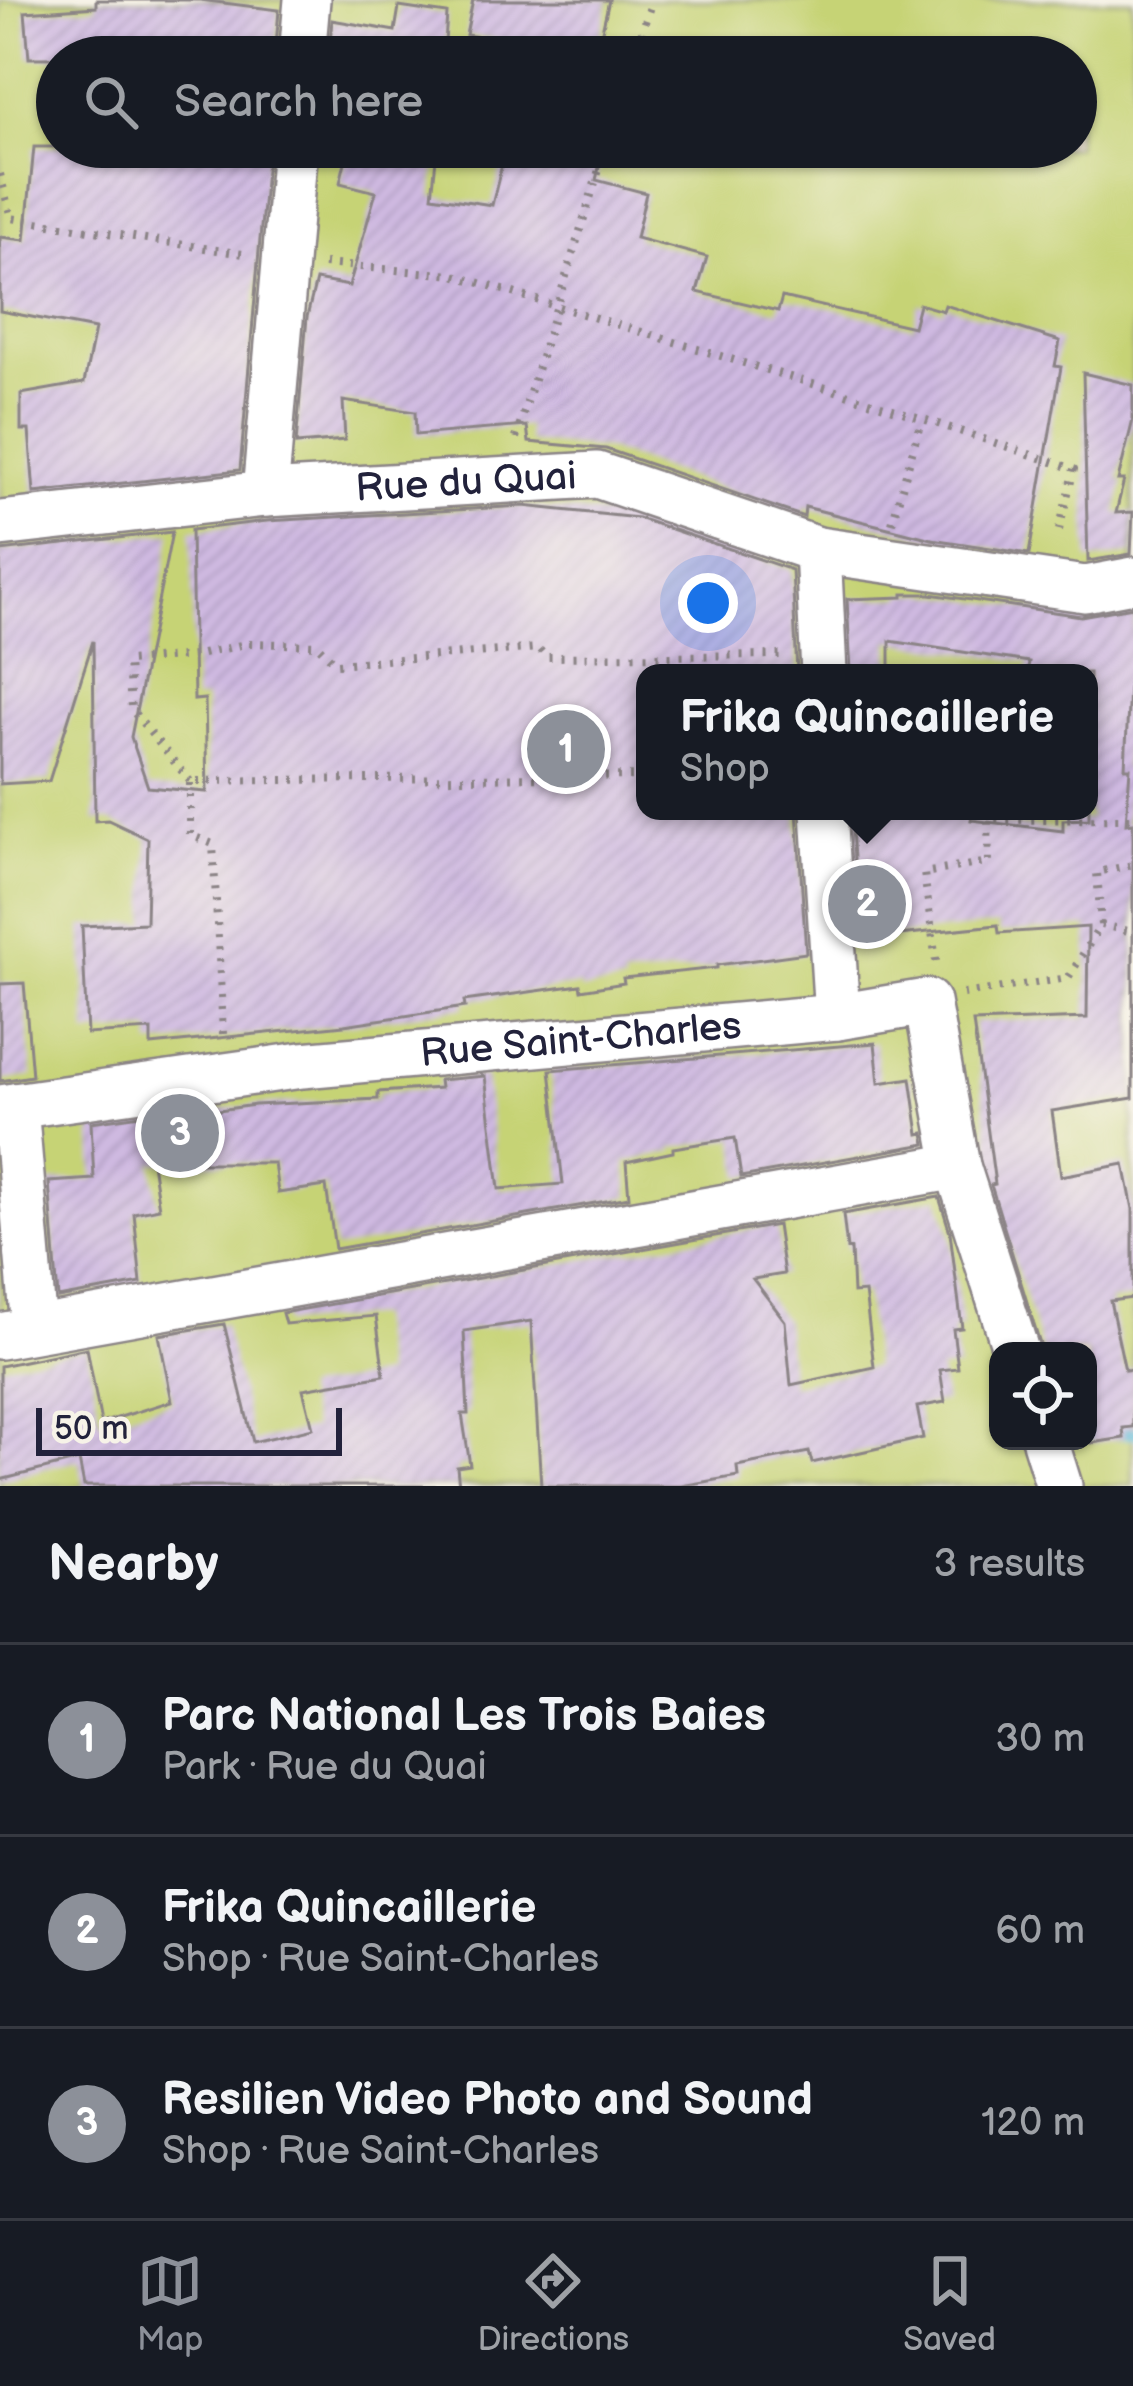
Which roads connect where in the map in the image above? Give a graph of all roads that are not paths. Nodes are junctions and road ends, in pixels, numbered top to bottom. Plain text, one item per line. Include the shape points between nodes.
1 (307, 0) edge
2 (304, 36) edge
3 (293, 168) edge
4 (265, 494) junction
5 (0, 524) edge
6 (818, 550) junction
7 (1133, 580) edge
8 (825, 664) edge
9 (825, 820) edge
10 (837, 1017) junction
11 (7, 1107) edge
12 (957, 1166) junction
13 (17, 1332) edge
14 (1013, 1342) edge
15 (1048, 1450) edge
16 (1059, 1486) edge

1 - 2 street
3 - 4 street
4 - 5 street, Rue du Quai
4 - 6 street, Rue du Quai via 597,475
6 - 7 street, Rue du Quai via 1085,589
6 - 8 street
9 - 10 street
10 - 11 street, Rue Saint-Charles via 302,1065
10 - 12 street, Rue Saint-Charles via 934,1001
11 - 13 street
12 - 13 street
12 - 14 street
15 - 16 street

